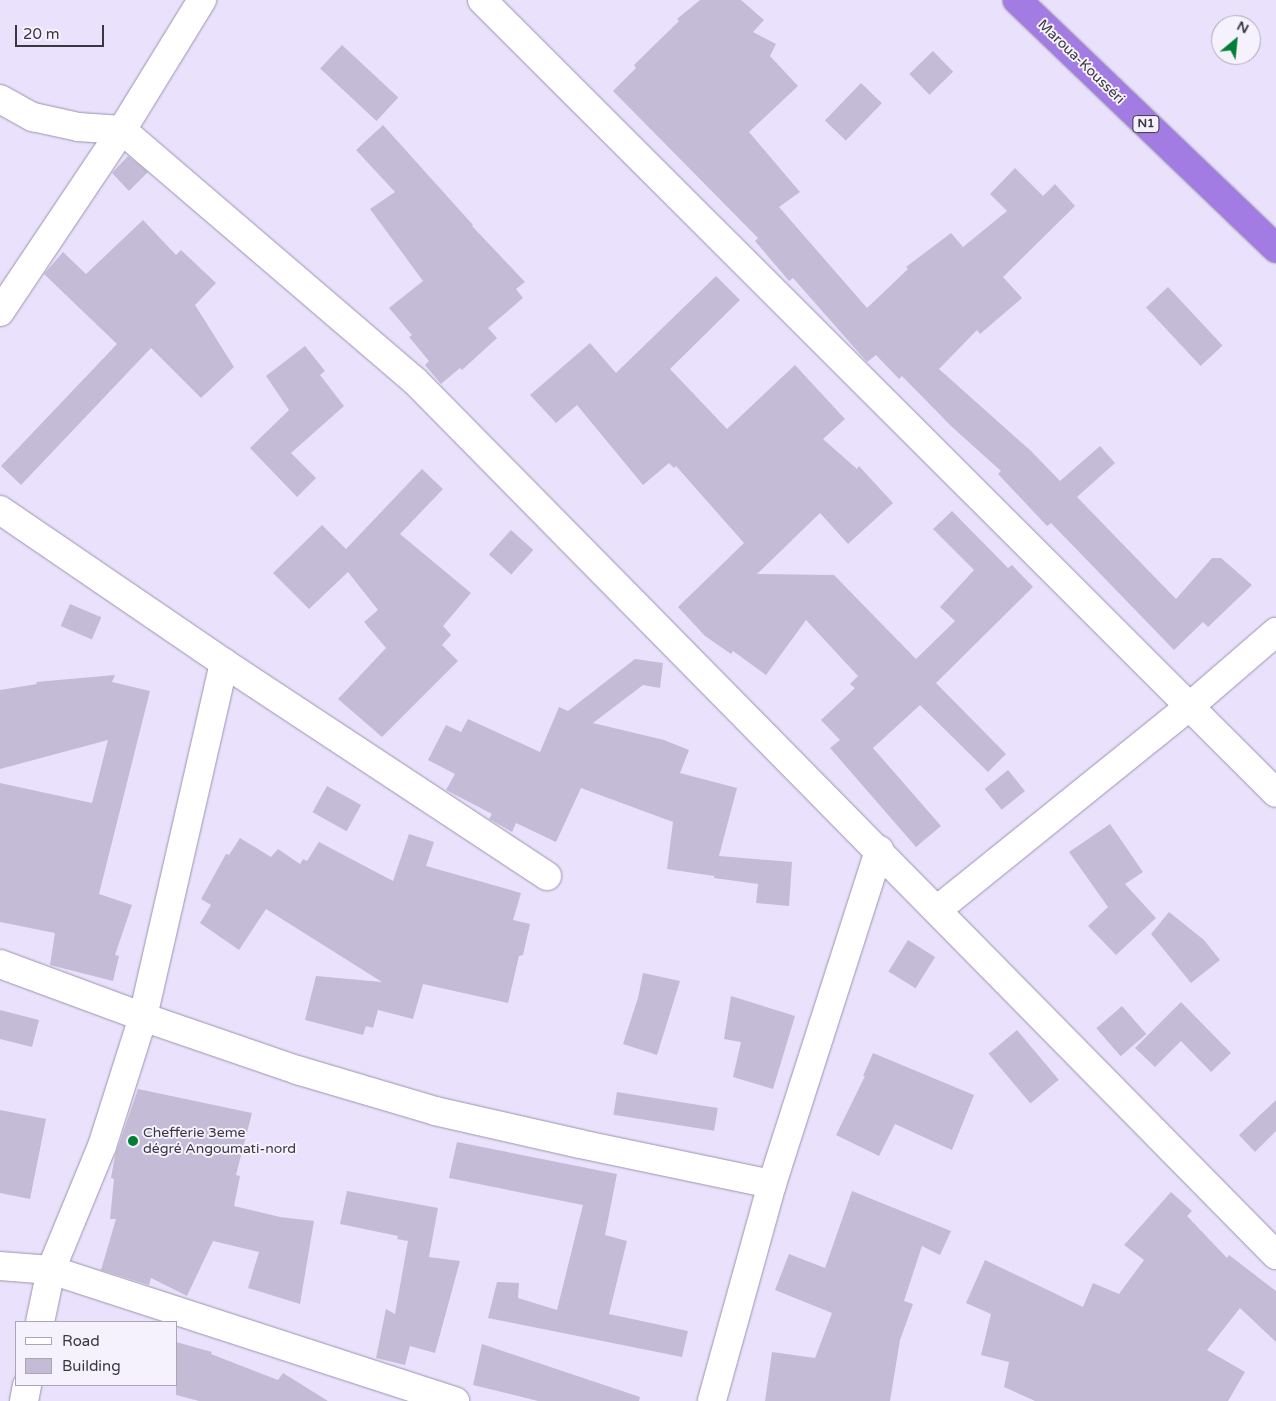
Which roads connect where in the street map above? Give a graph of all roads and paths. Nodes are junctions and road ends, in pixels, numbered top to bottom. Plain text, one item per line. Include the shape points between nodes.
1 (202, 0) edge
2 (482, 0) edge
3 (1016, 0) edge
4 (0, 99) edge
5 (122, 130) junction
6 (1276, 248) edge
7 (0, 312) edge
8 (0, 510) edge
9 (1276, 632) edge
10 (224, 663) junction
11 (1189, 708) junction
12 (1276, 793) edge
13 (878, 850) junction
14 (547, 876) dead end
15 (937, 910) junction
16 (0, 964) edge
17 (143, 1017) junction
18 (772, 1184) junction
19 (1276, 1255) edge
20 (0, 1266) edge
21 (51, 1270) junction
22 (40, 1321) edge
23 (27, 1386) edge
24 (24, 1401) edge
25 (455, 1401) edge
26 (712, 1401) edge

1 - 5 street
2 - 11 street
3 - 6 highway, Maroua-Kousséri / N1
4 - 5 street via 33,117
5 - 7 street
5 - 13 street via 415,381
8 - 10 street
9 - 11 street
10 - 14 street
10 - 17 street
11 - 12 street
11 - 15 street
13 - 15 street
13 - 18 street
15 - 19 street
16 - 17 street
17 - 18 street via 297,1070 434,1111
17 - 21 street via 102,1146
18 - 26 street
20 - 21 street
21 - 22 street
21 - 25 street
23 - 24 street

